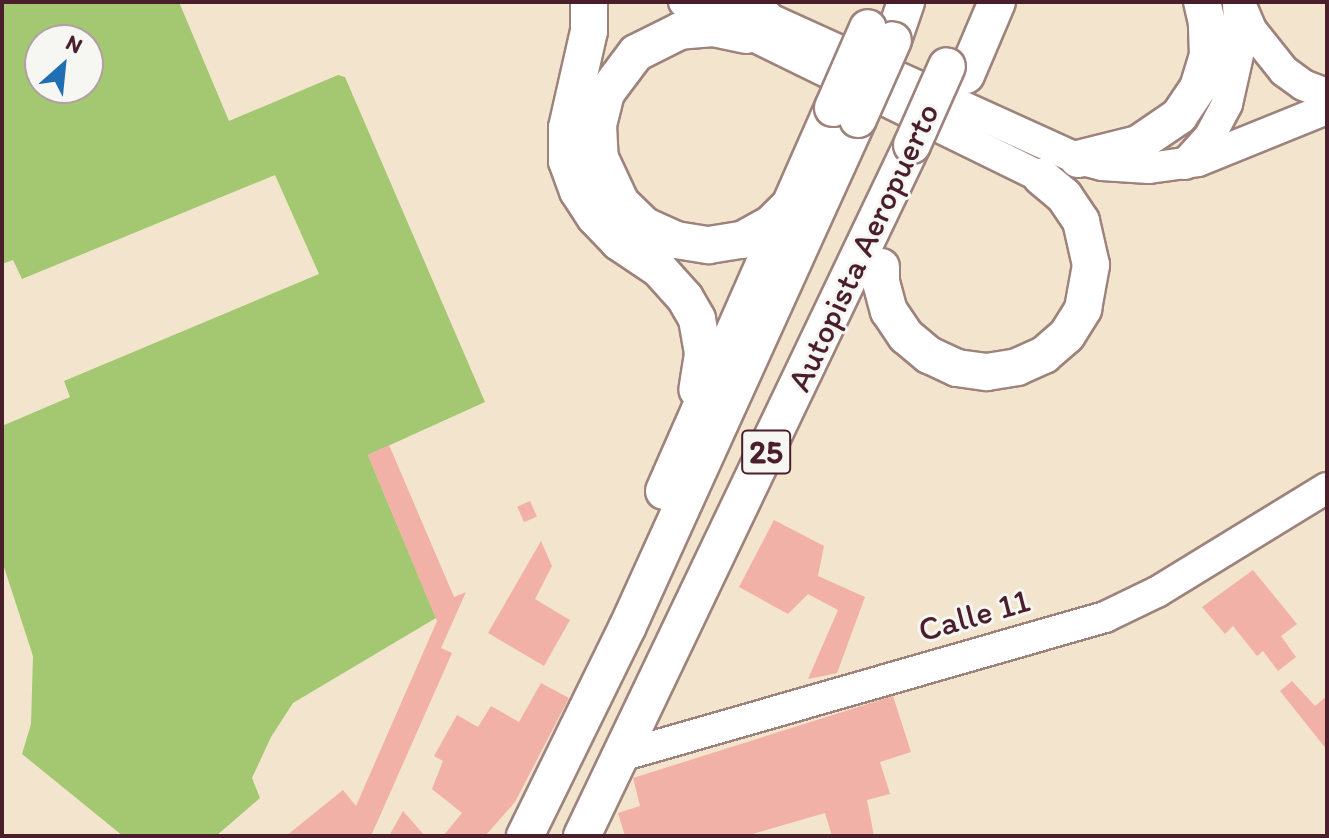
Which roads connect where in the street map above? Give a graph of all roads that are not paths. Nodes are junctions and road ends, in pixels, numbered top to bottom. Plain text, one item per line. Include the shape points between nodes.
1 (589, 2) edge
2 (684, 2) edge
3 (732, 2) edge
4 (906, 2) edge
5 (974, 2) edge
6 (997, 2) edge
7 (1202, 2) edge
8 (1239, 2) edge
9 (753, 18) edge
10 (880, 23) edge
11 (957, 71) junction
12 (1327, 94) edge
13 (1327, 109) edge
14 (846, 113) junction
15 (922, 149) junction
16 (1078, 159) junction
17 (1185, 164) junction
18 (1041, 177) joint
19 (792, 200) junction
20 (881, 267) junction
21 (688, 432) junction
22 (772, 441) junction
23 (1327, 488) edge
24 (627, 628) junction
25 (617, 757) junction
26 (525, 836) edge
27 (582, 836) edge

1 - 21 highway via 589,31 567,128 567,161 595,217 619,242 659,269 697,319 703,354
2 - 9 main road
3 - 9 main road
4 - 10 highway, Autopista Aeropuerto / 25
5 - 11 highway, Autopista Aeropuerto / 25
6 - 11 highway
7 - 16 highway via 1208,56 1198,88 1179,116 1138,144
8 - 12 main road via 1252,31 1284,71
8 - 17 main road via 1240,46 1230,95 1210,136
9 - 16 main road
9 - 18 main road
9 - 19 highway via 664,36 636,53 603,101 600,158 612,190 632,216 660,235 692,244 725,244 757,233
10 - 14 highway, Autopista Aeropuerto / 25, bridge
11 - 15 highway, Autopista Aeropuerto / 25, bridge
13 - 17 main road
14 - 19 highway
14 - 24 highway, Autopista Aeropuerto / 25
15 - 20 highway
15 - 22 highway, Autopista Aeropuerto / 25
16 - 17 main road via 1121,167
18 - 20 highway via 1064,196 1081,221 1091,265 1088,295 1076,323 1044,355 1002,371 972,371 943,363 897,324 884,296
19 - 21 highway
20 - 22 highway via 821,394
21 - 24 highway via 649,529
22 - 25 highway, Autopista Aeropuerto / 25
23 - 25 main road, Calle 11 via 1115,614
24 - 26 highway, Autopista Aeropuerto / 25
25 - 27 highway, Autopista Aeropuerto / 25

